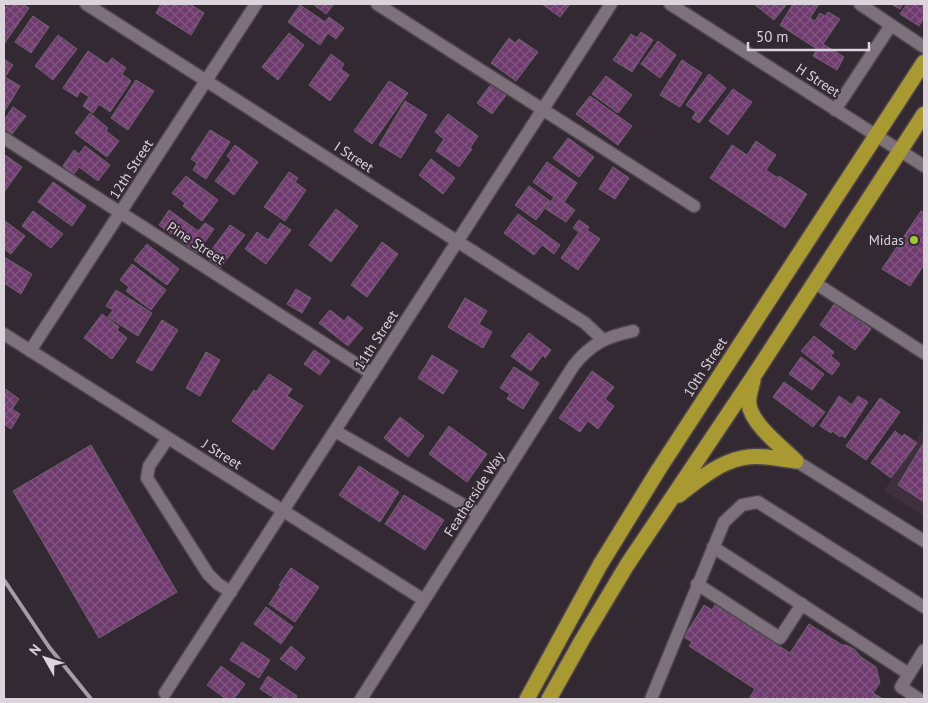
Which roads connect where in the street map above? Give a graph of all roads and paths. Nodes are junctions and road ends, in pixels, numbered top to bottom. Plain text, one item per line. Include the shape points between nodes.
1 (86, 4) edge
2 (256, 4) edge
3 (377, 4) edge
4 (611, 4) edge
5 (670, 4) edge
6 (860, 4) edge
7 (890, 25) junction
8 (924, 47) edge
9 (924, 62) edge
10 (206, 80) junction
11 (543, 110) junction
12 (836, 110) junction
13 (924, 114) edge
14 (876, 135) junction
15 (4, 138) edge
16 (900, 151) junction
17 (924, 166) edge
18 (694, 206) dead end
19 (121, 213) junction
20 (458, 242) junction
21 (815, 283) junction
22 (633, 331) dead end
23 (4, 334) edge
24 (602, 340) junction
25 (30, 351) junction
26 (924, 353) edge
27 (372, 374) junction
28 (755, 374) junction
29 (335, 431) junction
30 (168, 438) junction
31 (796, 461) junction
32 (668, 503) junction
33 (284, 510) junction
34 (479, 514) junction
35 (924, 541) edge
36 (713, 547) junction
37 (697, 584) junction
38 (231, 592) junction
39 (424, 600) junction
40 (802, 604) junction
41 (924, 607) edge
42 (924, 650) edge
43 (909, 674) junction
44 (165, 693) dead end
45 (361, 699) edge
46 (527, 699) edge
47 (549, 699) edge
48 (651, 699) edge
49 (919, 699) edge

1 - 10 street, I Street
2 - 10 street, 12th Street
3 - 11 street
4 - 11 street, 11th Street
5 - 12 street, H Street
6 - 7 street
7 - 8 street
7 - 12 street
9 - 14 highway, 10th Street
10 - 19 street, 12th Street
10 - 20 street, I Street
11 - 18 street
11 - 20 street, 11th Street
12 - 14 street, H Street
13 - 16 highway
14 - 16 street, H Street
14 - 46 highway, 10th Street via 634,510
15 - 19 street, Pine Street
16 - 17 street, H Street
16 - 21 highway
19 - 25 street, 12th Street
19 - 27 street, Pine Street
20 - 24 street, I Street via 585,323
20 - 27 street, 11th Street
21 - 26 street
21 - 28 highway
22 - 24 street, Featherside Way
23 - 25 street, J Street
24 - 34 street, Featherside Way via 574,365
25 - 30 street, J Street
27 - 29 street, 11th Street
28 - 31 highway via 749,393 749,406 754,418
28 - 32 highway
29 - 33 street, 11th Street
29 - 34 street
30 - 33 street, J Street
30 - 38 street via 149,466 147,478 208,574
31 - 32 highway via 743,457 702,477
31 - 35 street
32 - 47 highway via 605,601
33 - 38 street, 11th Street
33 - 39 street, J Street
34 - 39 street, Featherside Way
36 - 37 street
36 - 40 street
36 - 41 street via 724,522 742,505 758,502
37 - 40 street via 780,638
37 - 48 street
38 - 44 street, 11th Street
39 - 45 street, Featherside Way
40 - 43 street
42 - 43 street
43 - 49 street via 901,687

